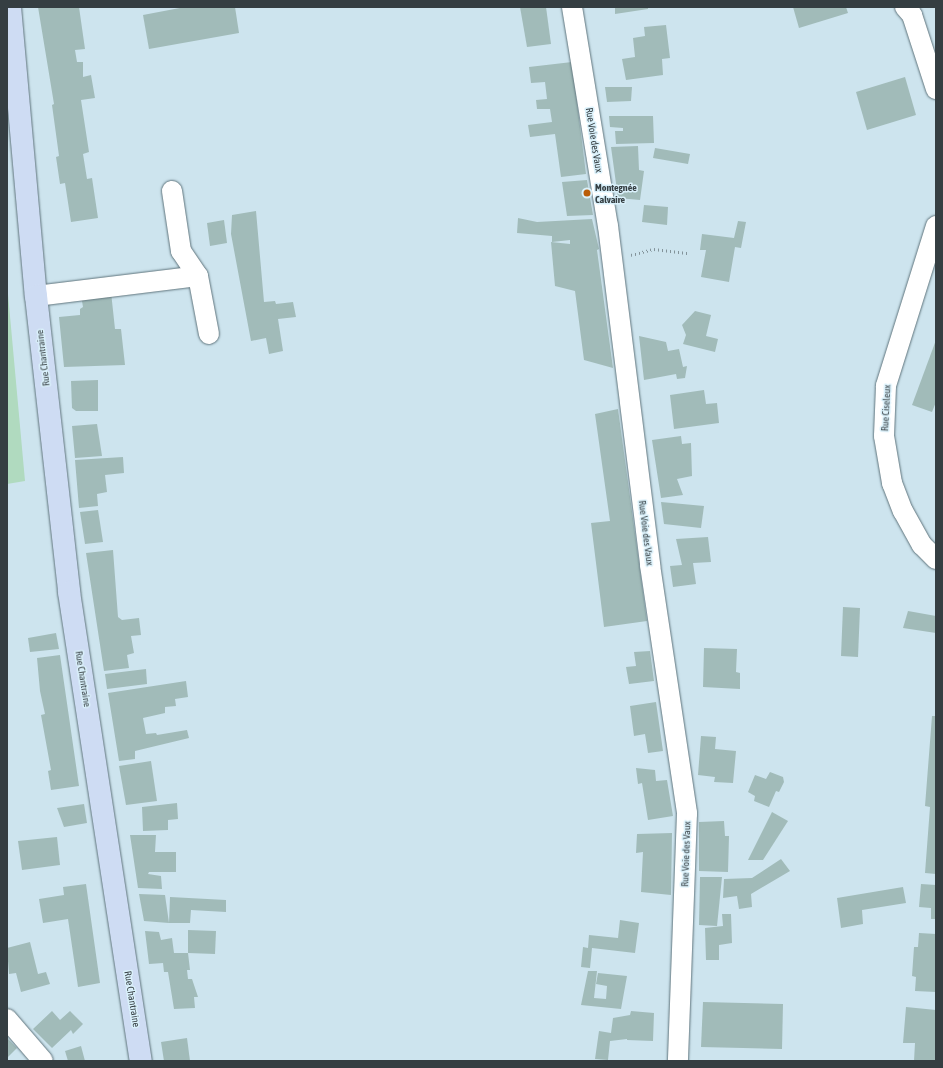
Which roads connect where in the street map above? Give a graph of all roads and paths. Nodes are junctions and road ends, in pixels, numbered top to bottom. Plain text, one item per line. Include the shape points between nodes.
1 (10, 7) edge
2 (572, 7) edge
3 (905, 7) edge
4 (936, 89) edge
5 (172, 190) dead end
6 (936, 226) edge
7 (689, 254) dead end
8 (612, 260) junction
9 (198, 276) junction
10 (36, 296) junction
11 (209, 334) dead end
12 (936, 560) edge
13 (7, 1019) edge
14 (43, 1061) edge
15 (141, 1061) edge
16 (678, 1061) edge

1 - 10 street, Rue Chantraine
2 - 8 street, Rue Voie des Vaux
3 - 4 street via 912,15
5 - 9 street via 181,251
6 - 12 street, Rue Ciseleux via 886,386 884,436 892,484 903,511 922,545
7 - 8 path via 654,249
8 - 16 street, Rue Voie des Vaux via 650,565 687,813
9 - 10 street
9 - 11 street
10 - 15 street, Rue Chantraine via 70,592
13 - 14 street

